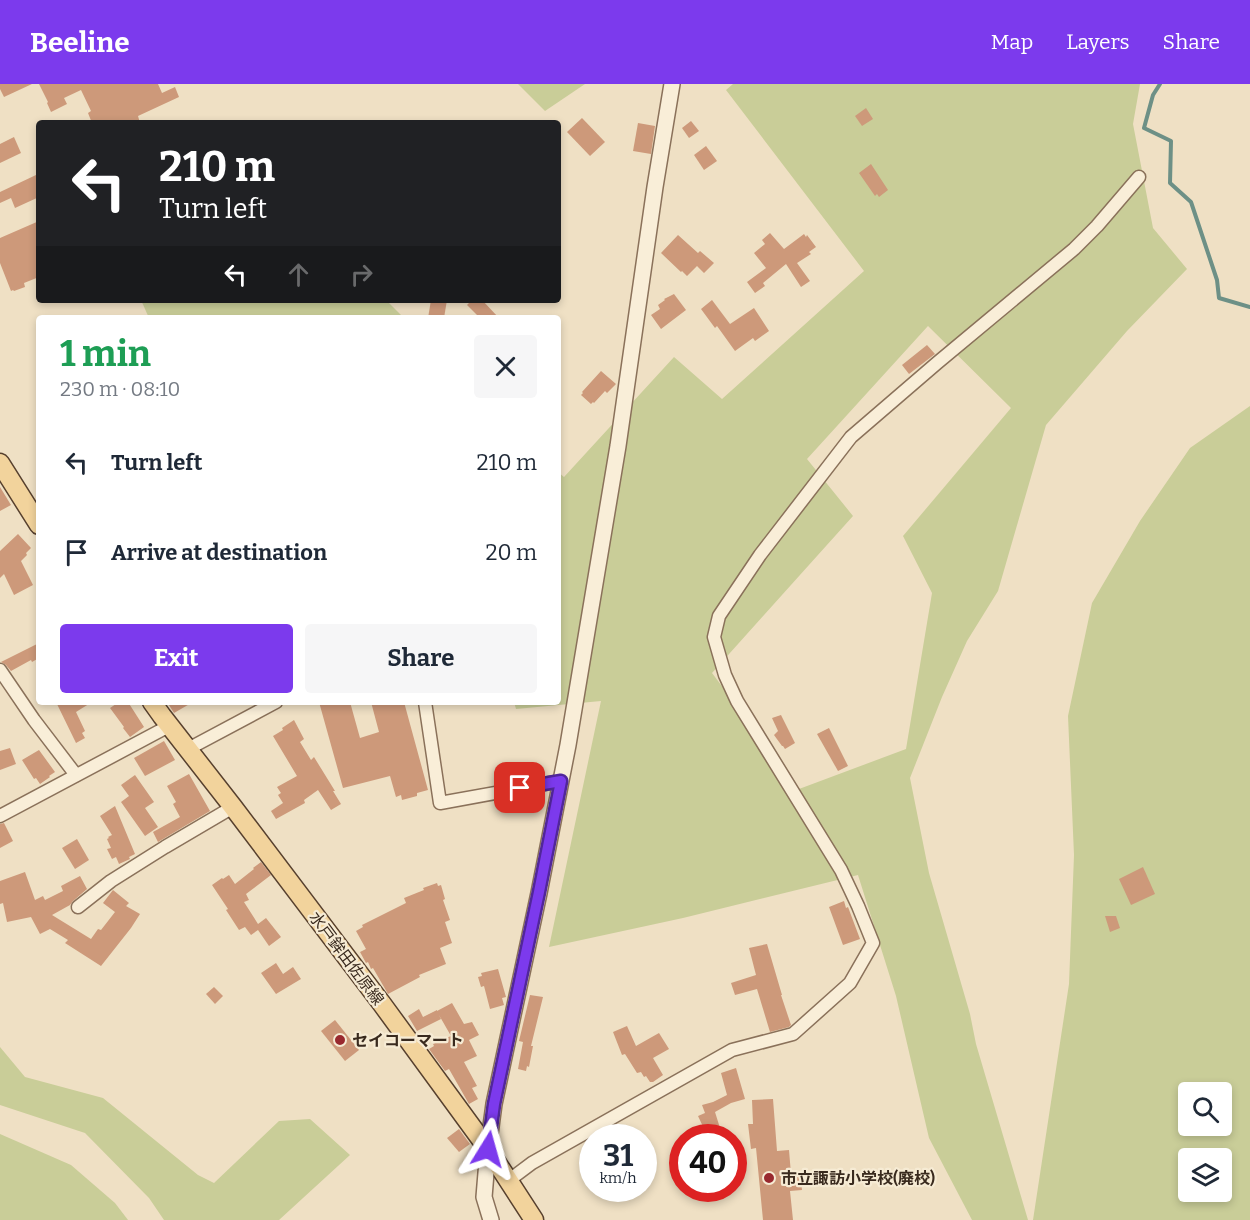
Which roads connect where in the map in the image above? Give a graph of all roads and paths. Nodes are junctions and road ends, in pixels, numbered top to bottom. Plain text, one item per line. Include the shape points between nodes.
1 (672, 84) edge
2 (1139, 177) dead end
3 (0, 464) edge
4 (36, 520) edge
5 (0, 670) edge
6 (155, 705) edge
7 (270, 705) edge
8 (425, 705) edge
9 (169, 726) junction
10 (188, 749) junction
11 (76, 775) junction
12 (561, 781) junction
13 (233, 807) junction
14 (0, 816) edge
15 (78, 907) dead end
16 (488, 1149) junction
17 (508, 1181) junction
18 (491, 1220) edge
19 (534, 1220) edge

1 - 12 street via 618,446
2 - 17 street via 1074,249 852,437 760,555 719,616 714,637 737,701 841,870 873,943 850,983 793,1034 732,1050 532,1163
3 - 4 main road
5 - 11 street
6 - 9 main road, 水戸鉾田佐原線
7 - 10 street
8 - 12 street via 440,803
9 - 10 main road, 水戸鉾田佐原線
9 - 11 street
10 - 13 main road, 水戸鉾田佐原線
11 - 14 street
12 - 16 street
13 - 15 street via 111,881
13 - 16 main road, 水戸鉾田佐原線
16 - 17 main road, 水戸鉾田佐原線
16 - 18 street via 484,1197
17 - 19 main road, 水戸鉾田佐原線

